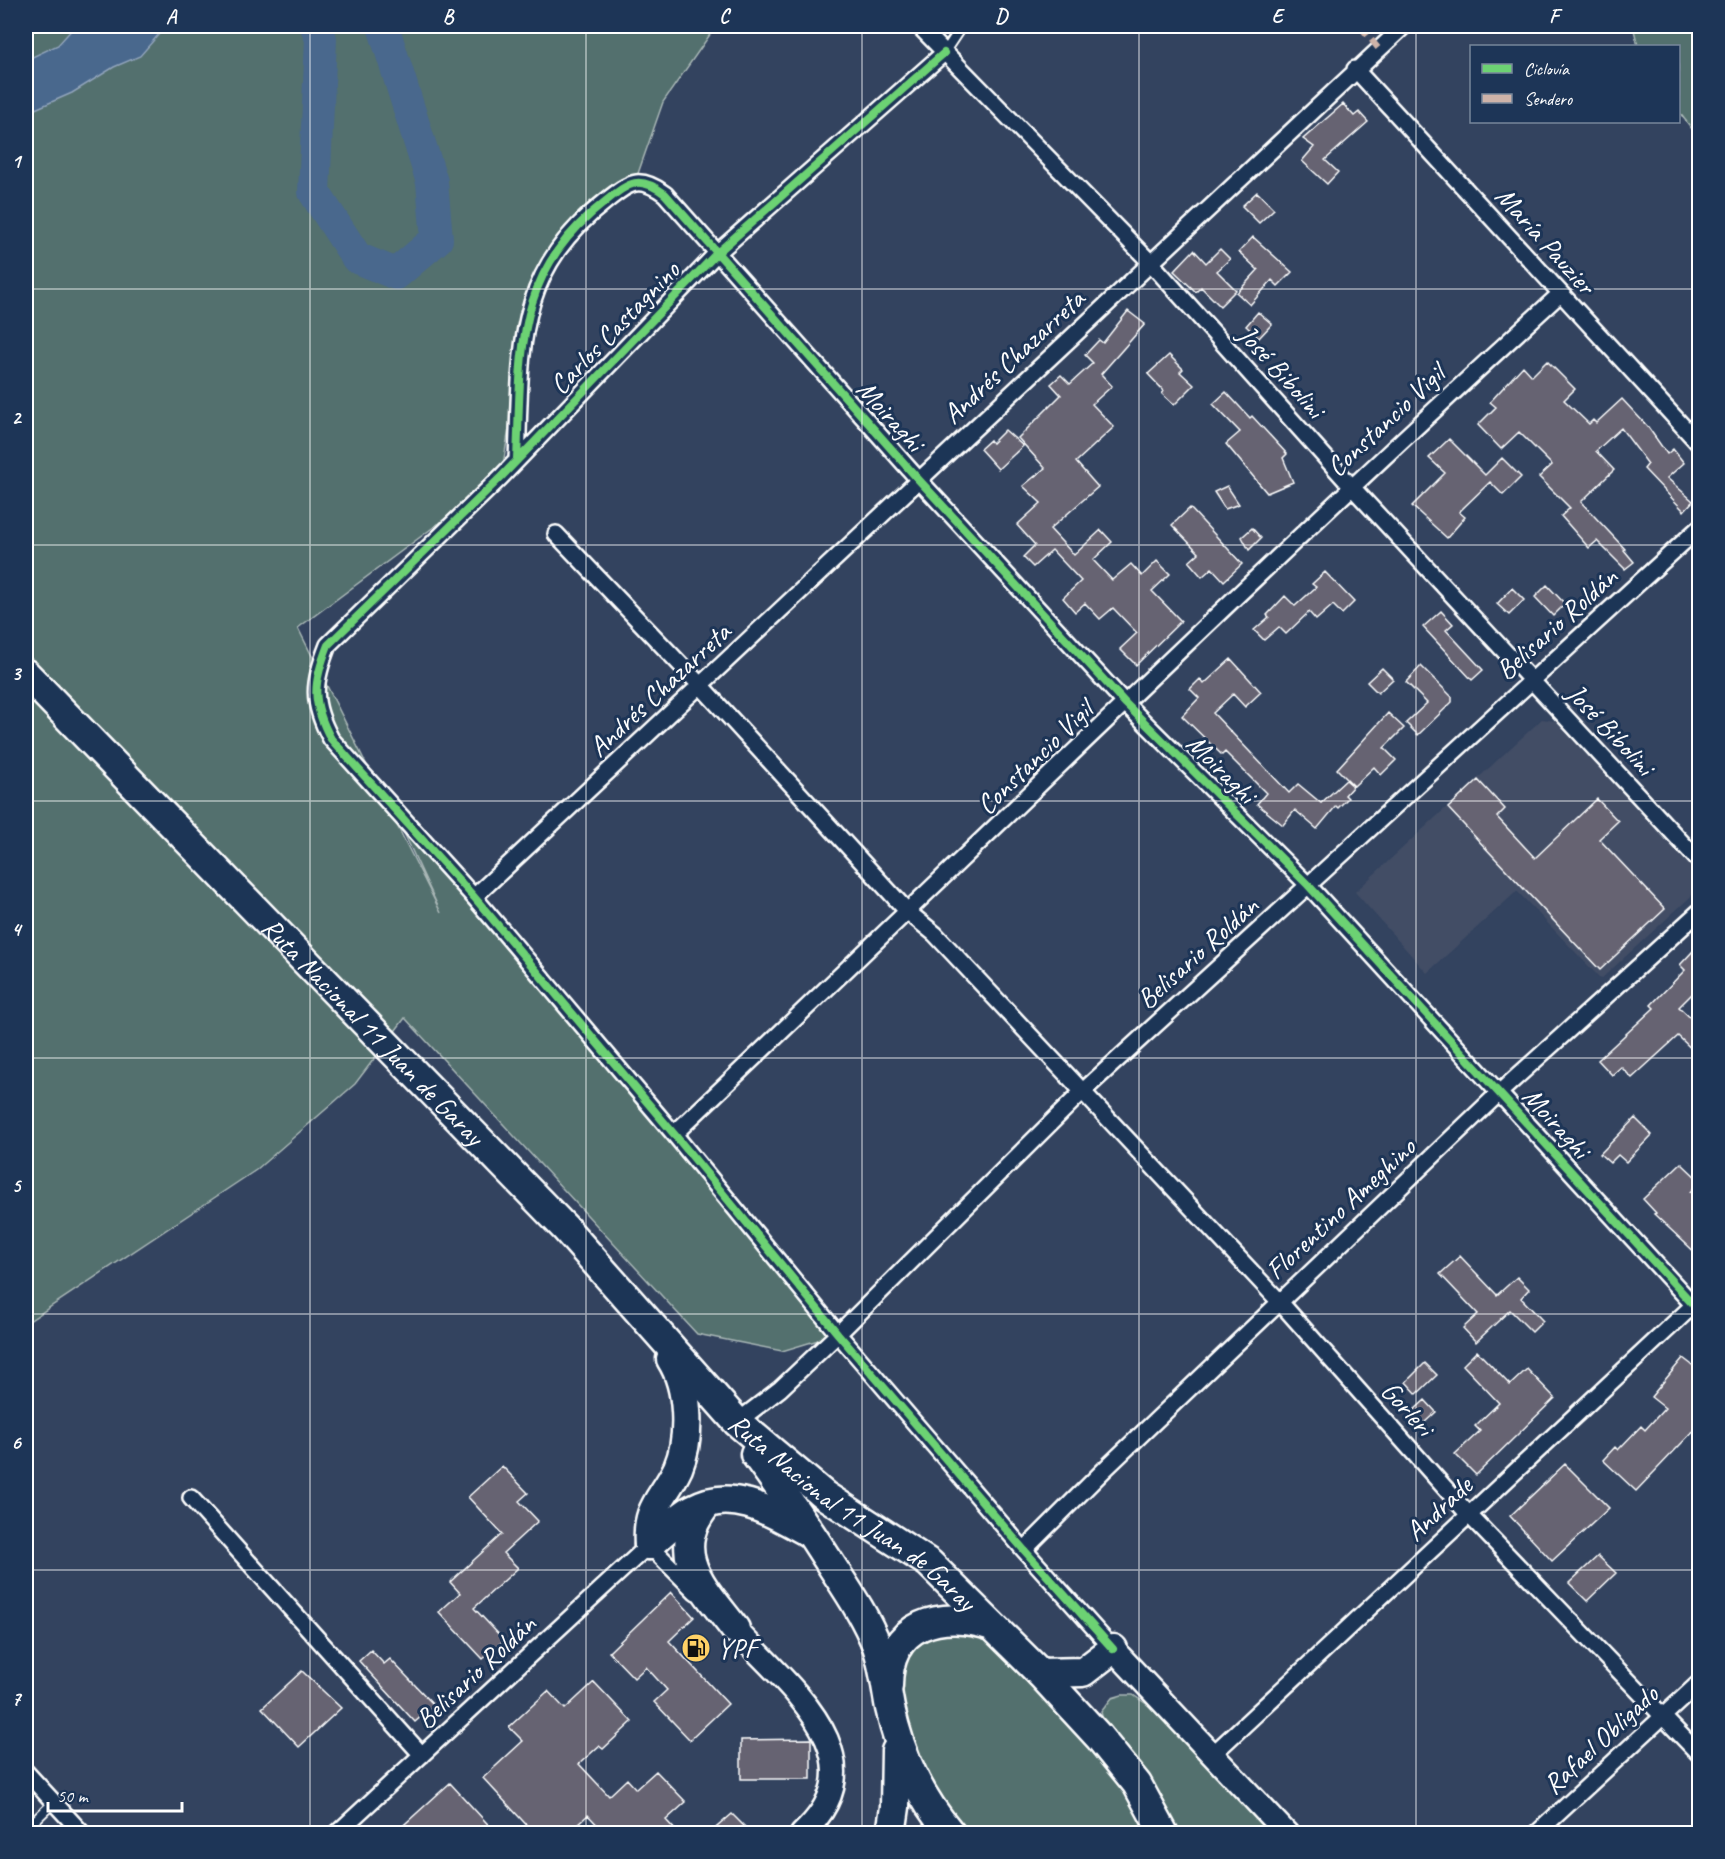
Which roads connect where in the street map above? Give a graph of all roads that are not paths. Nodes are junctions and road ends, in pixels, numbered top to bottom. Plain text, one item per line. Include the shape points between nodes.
1 (920, 26) edge
2 (962, 26) edge
3 (1404, 26) edge
4 (944, 53) junction
5 (1355, 69) junction
6 (717, 253) junction
7 (1151, 263) junction
8 (1560, 294) junction
9 (1700, 445) edge
10 (517, 459) junction
11 (918, 479) junction
12 (1351, 486) junction
13 (1700, 527) edge
14 (556, 534) dead end
15 (26, 674) edge
16 (1531, 680) junction
17 (701, 686) junction
18 (1126, 704) junction
19 (1700, 862) edge
20 (1308, 885) junction
21 (474, 897) junction
22 (1700, 911) edge
23 (908, 912) junction
24 (1082, 1092) junction
25 (1500, 1092) junction
26 (674, 1134) junction
27 (1279, 1301) junction
28 (1697, 1305) edge
29 (643, 1317) junction
30 (838, 1334) junction
31 (714, 1396) junction
32 (737, 1422) junction
33 (191, 1498) dead end
34 (707, 1504) junction
35 (1469, 1515) junction
36 (811, 1534) junction
37 (649, 1545) junction
38 (1024, 1550) junction
39 (992, 1626) junction
40 (735, 1629) junction
41 (1113, 1649) junction
42 (1083, 1672) junction
43 (1040, 1673) junction
44 (1700, 1682) edge
45 (891, 1712) junction
46 (1076, 1712) junction
47 (1663, 1716) junction
48 (422, 1755) junction
49 (1212, 1755) junction
50 (1700, 1755) edge
51 (26, 1772) edge
52 (54, 1802) junction
53 (26, 1829) edge
54 (83, 1833) edge
55 (336, 1833) edge
56 (802, 1833) edge
57 (891, 1833) edge
58 (951, 1833) edge
59 (1164, 1833) edge
60 (1287, 1833) edge
61 (1536, 1833) edge

1 - 4 street, José Bibolini
2 - 4 lane
3 - 5 street, Andrés Chazarreta
4 - 6 street, Carlos Castagnino
4 - 7 street, José Bibolini
5 - 7 street, Andrés Chazarreta
5 - 8 street, María Pauzier
6 - 10 street, Carlos Castagnino
6 - 10 street, Moiraghi via 665,194 649,183 635,182 582,220 542,274 529,306 523,333
6 - 11 street, Moiraghi
7 - 11 street, Andrés Chazarreta
7 - 12 street, José Bibolini
8 - 9 street, María Pauzier
8 - 12 street, Constancio Vigil
10 - 21 street, Carlos Castagnino via 328,645 317,672 318,716 331,739
11 - 17 street, Andrés Chazarreta
11 - 18 street, Moiraghi
12 - 16 street, José Bibolini
12 - 18 street, Constancio Vigil
13 - 16 street, Belisario Roldán
14 - 17 street, Gorleri
15 - 29 highway, Ruta Nacional 11 Juan de Garay via 566,1229
16 - 19 street, José Bibolini
16 - 20 street, Belisario Roldán
17 - 21 street, Andrés Chazarreta
17 - 23 street, Gorleri
18 - 20 street, Moiraghi
18 - 23 street, Constancio Vigil
20 - 24 street, Belisario Roldán
20 - 25 street, Moiraghi
21 - 26 street
22 - 25 street, Florentino Ameghino
23 - 24 street, Gorleri via 935,934
23 - 26 street, Constancio Vigil
24 - 27 street, Gorleri
24 - 30 street, Belisario Roldán
25 - 27 street, Florentino Ameghino
25 - 28 street, Moiraghi
26 - 30 street
27 - 35 street, Gorleri
27 - 38 street, Florentino Ameghino
28 - 35 street, Andrade
29 - 31 highway, Ruta Nacional 11 Juan de Garay
29 - 37 highway via 680,1372 686,1399 685,1433 678,1466 650,1515
30 - 32 street, Belisario Roldán via 780,1389
30 - 38 street
31 - 32 highway, Ruta Nacional 11 Juan de Garay
31 - 36 highway, Ruta Nacional 11 Juan de Garay
32 - 39 highway, Ruta Nacional 11 Juan de Garay via 824,1495 919,1555
33 - 48 street
34 - 36 highway via 745,1502 769,1510
34 - 37 highway via 684,1515
34 - 40 highway via 690,1532 690,1562 695,1576
35 - 47 street, Gorleri
35 - 49 street, Andrade
36 - 45 highway, Ruta Nacional 11 Juan de Garay via 860,1610 877,1645
37 - 40 street
37 - 48 street, Belisario Roldán
38 - 41 street
39 - 43 highway, Ruta Nacional 11 Juan de Garay
39 - 45 highway, Ruta Nacional 11 Juan de Garay via 968,1618 948,1618 925,1623 910,1632 891,1665
40 - 56 main road via 818,1718 830,1745 833,1783 826,1804
41 - 42 highway
41 - 49 main road
42 - 43 highway
42 - 46 highway
43 - 46 highway, Ruta Nacional 11 Juan de Garay
44 - 47 street, Rafael Obligado
45 - 57 highway, Ruta Nacional 11 Juan de Garay via 897,1772
45 - 58 highway, Ruta Nacional 11 Juan de Garay via 912,1779
46 - 59 highway, Ruta Nacional 11 Juan de Garay via 1137,1784
47 - 50 street, Gorleri
47 - 61 street, Rafael Obligado
48 - 55 street, Belisario Roldán
49 - 60 main road
51 - 52 street
52 - 53 lane
52 - 54 street

